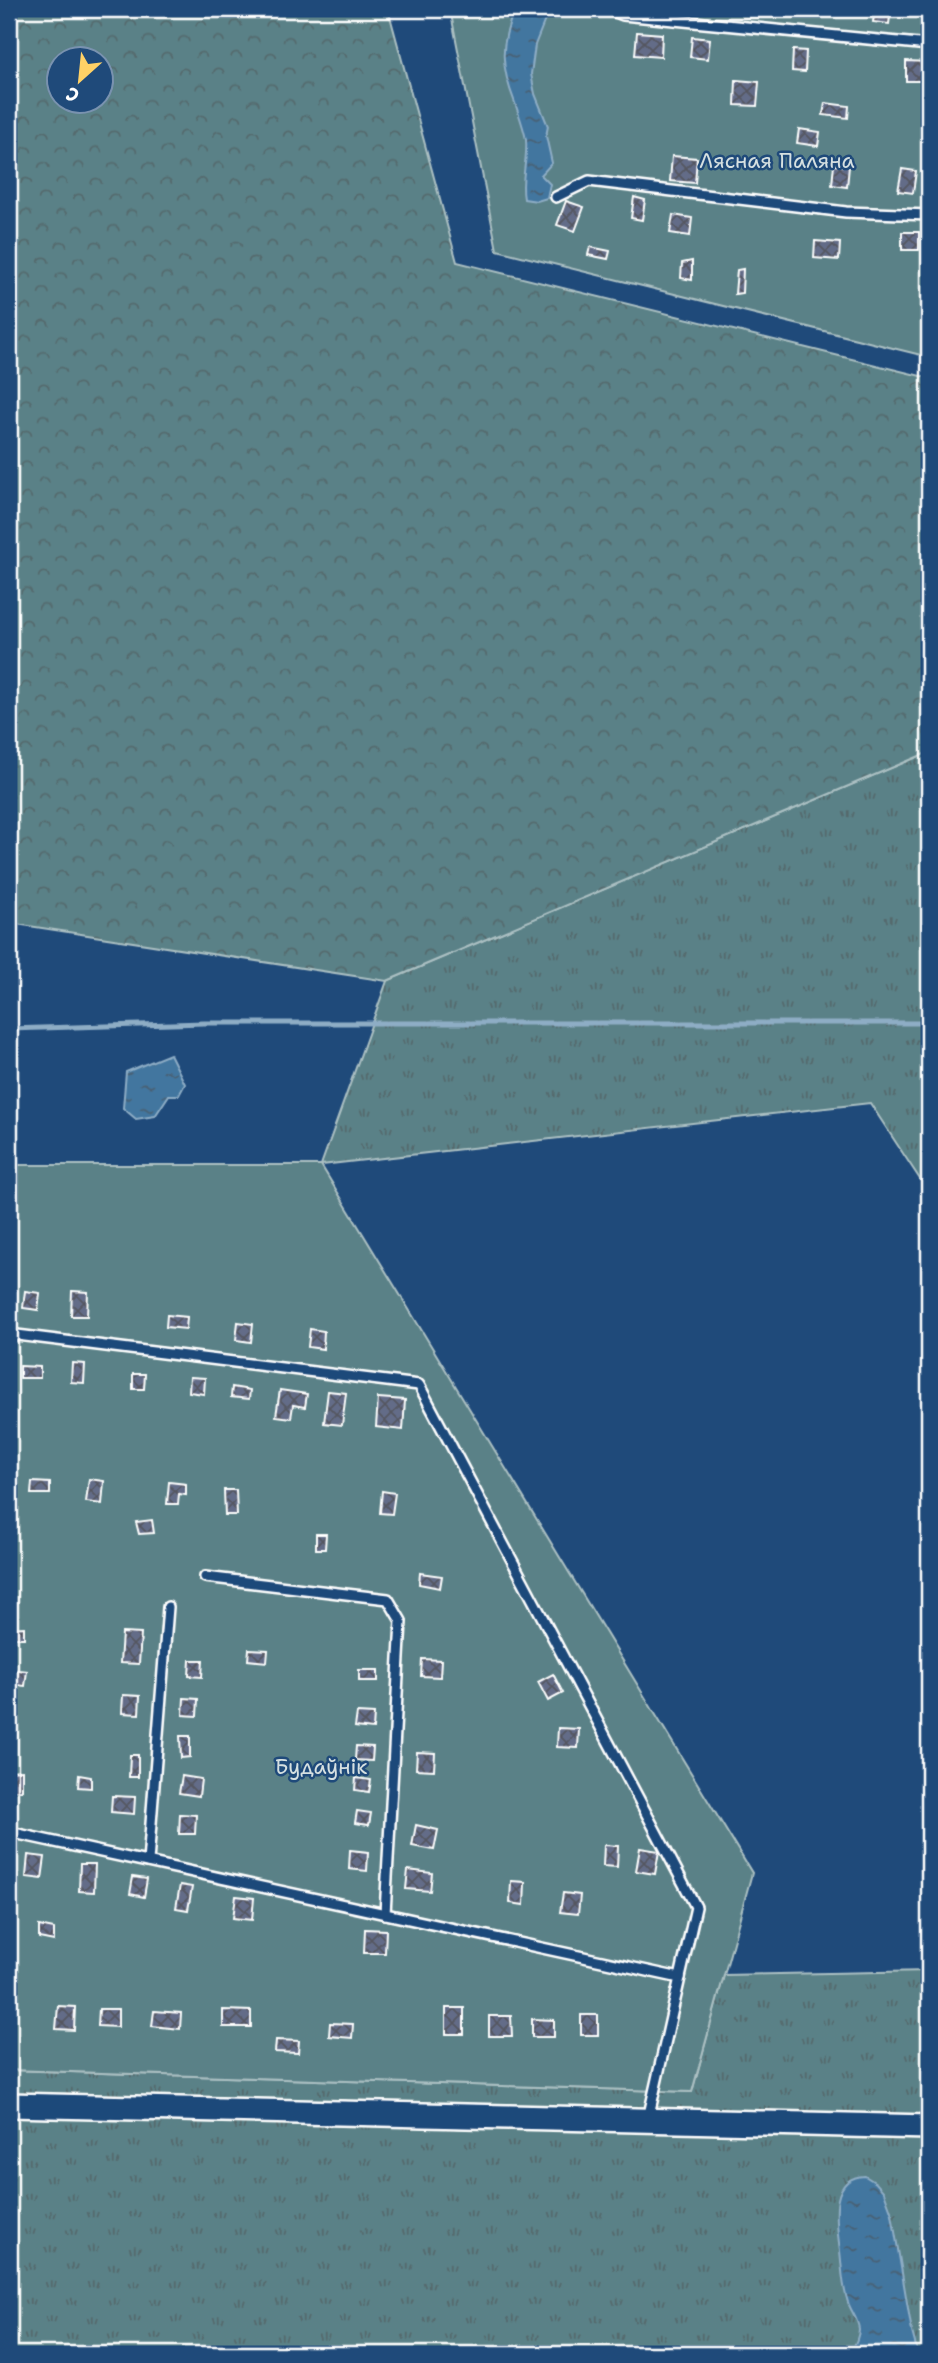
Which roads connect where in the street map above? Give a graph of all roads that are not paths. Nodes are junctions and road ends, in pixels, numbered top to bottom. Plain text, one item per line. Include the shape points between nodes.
1 (608, 9) edge
2 (929, 45) edge
3 (556, 197) dead end
4 (929, 215) edge
5 (9, 1334) edge
6 (205, 1577) dead end
7 (167, 1607) dead end
8 (9, 1832) edge
9 (148, 1862) junction
10 (385, 1914) junction
11 (680, 1978) junction
12 (9, 2105) edge
13 (648, 2120) junction
14 (929, 2127) edge

1 - 2 lane via 623,15
3 - 4 lane via 589,181 846,212
5 - 11 lane via 419,1385 696,1907
6 - 10 lane via 388,1599 401,1621
7 - 9 lane
8 - 9 lane
9 - 10 lane
10 - 11 lane
11 - 13 lane
12 - 13 street
13 - 14 street

